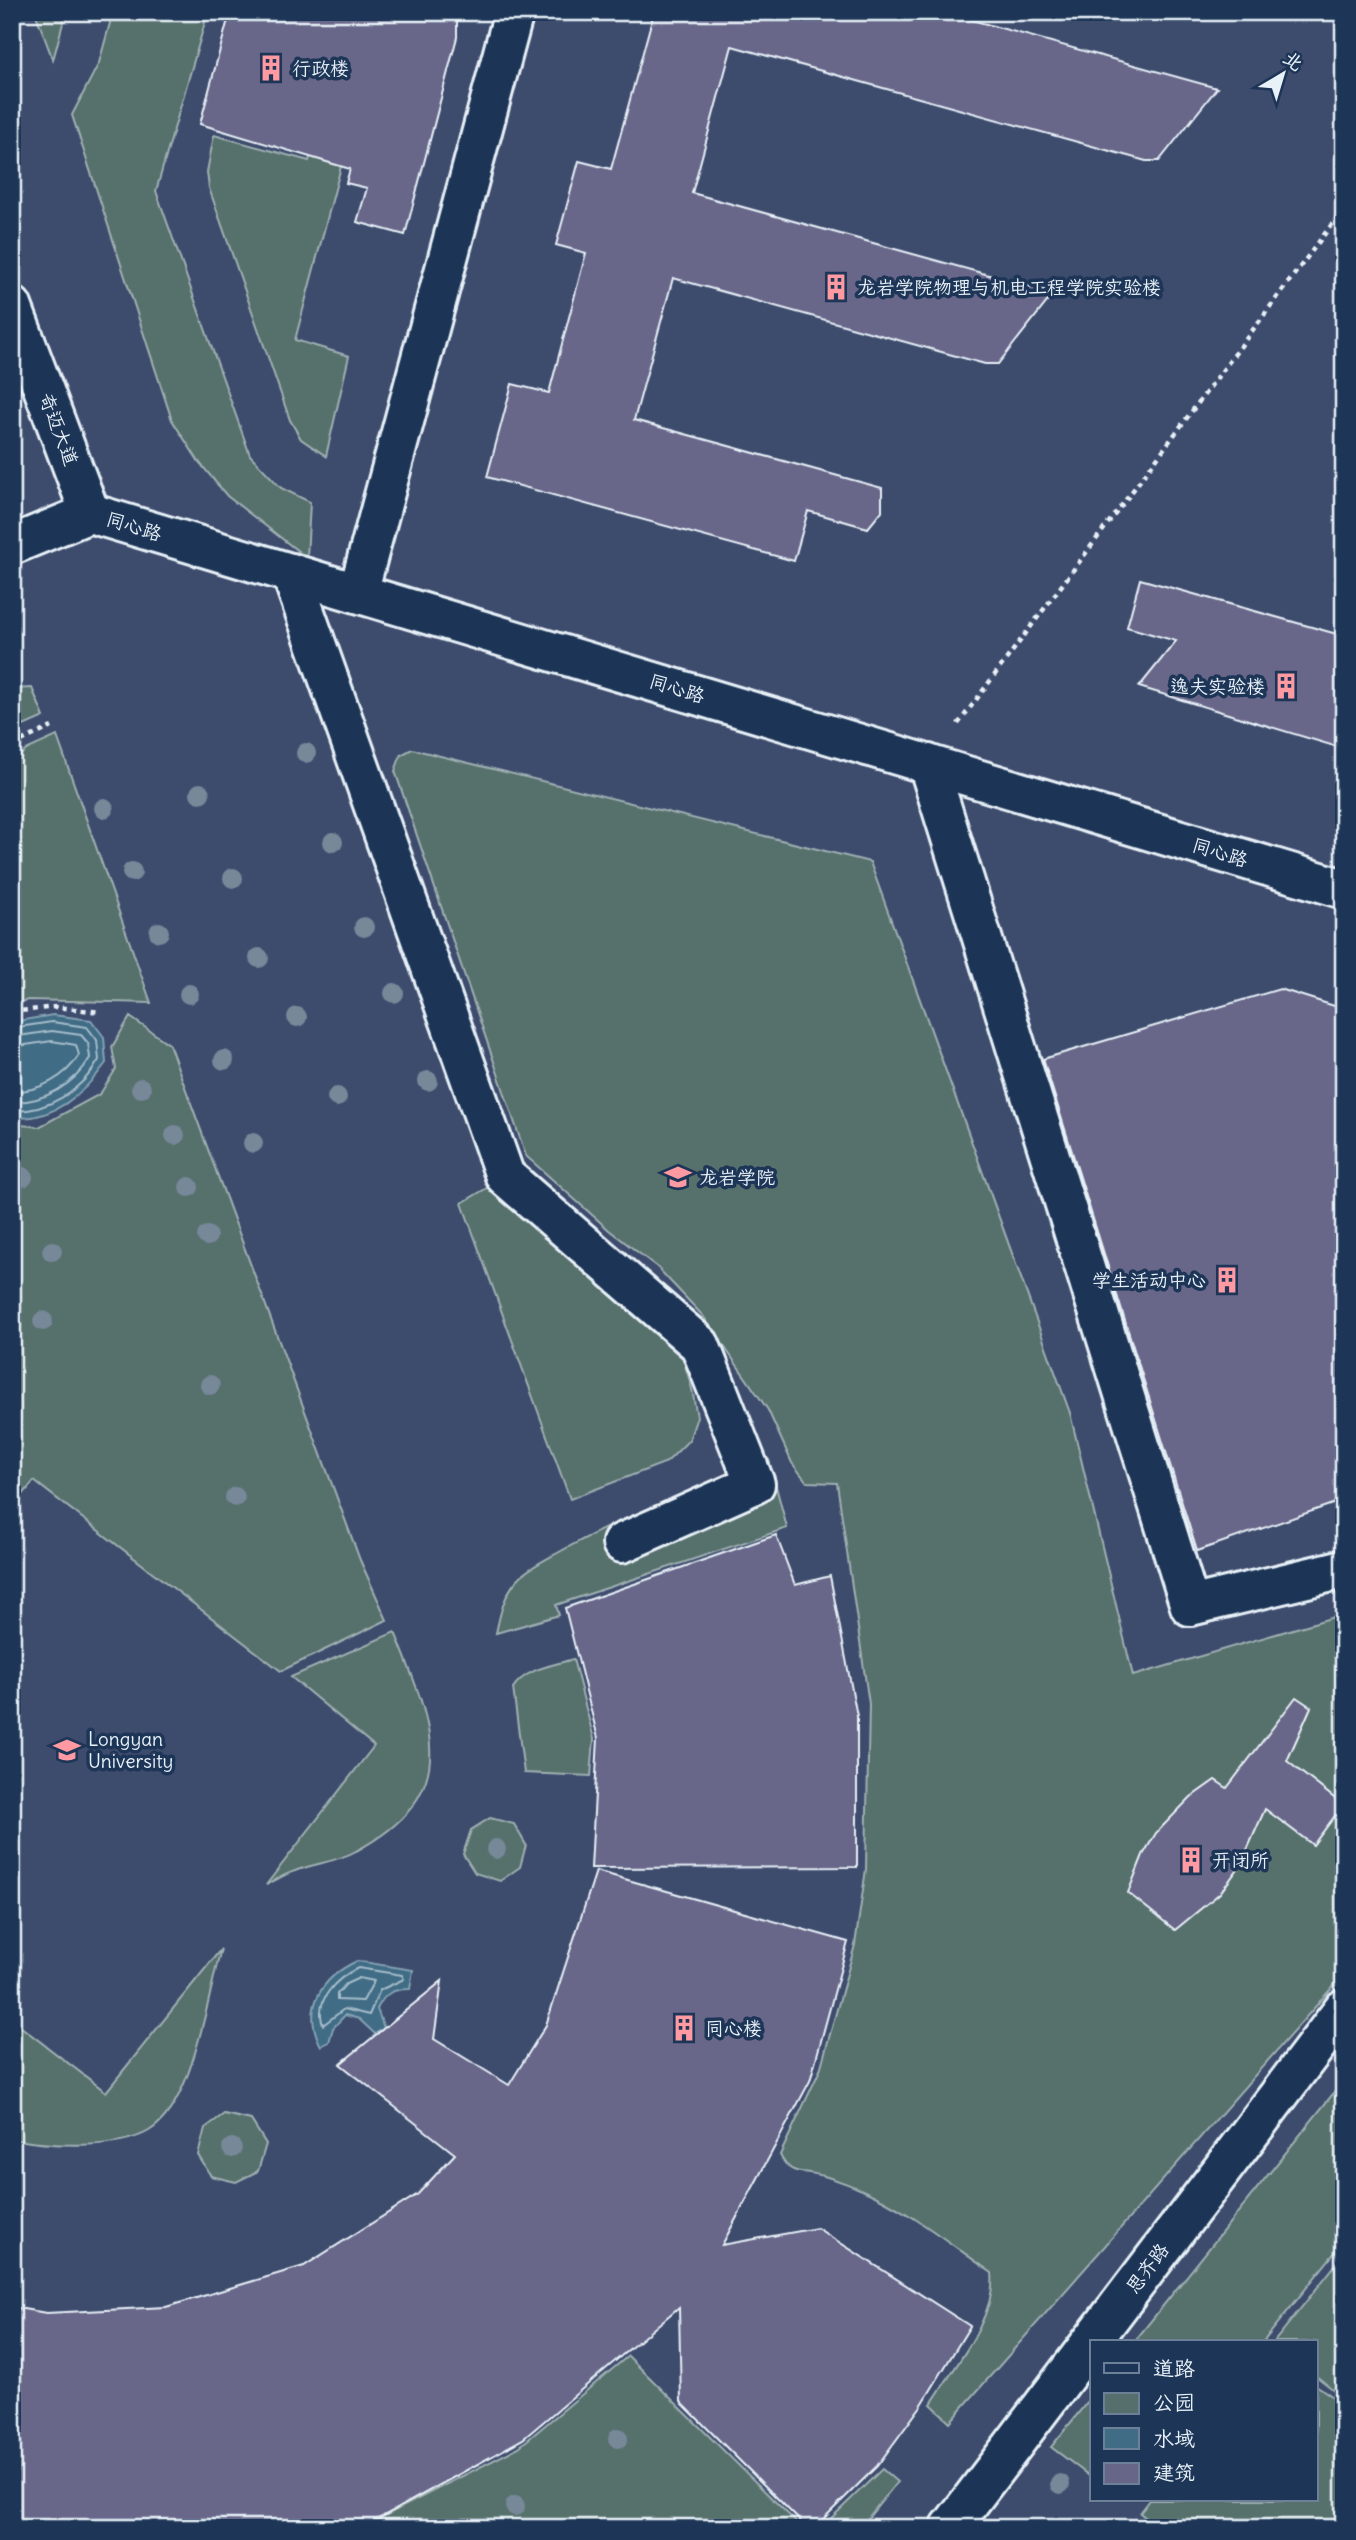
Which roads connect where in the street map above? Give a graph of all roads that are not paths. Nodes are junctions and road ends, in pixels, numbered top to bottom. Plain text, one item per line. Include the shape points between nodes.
1 (514, 12) edge
2 (12, 306) edge
3 (90, 513) junction
4 (12, 545) edge
5 (291, 573) junction
6 (358, 593) junction
7 (928, 764) junction
8 (1344, 889) edge
9 (622, 1543) dead end
10 (1344, 1569) edge
11 (1344, 2009) edge
12 (1093, 2340) edge
13 (1090, 2344) edge
14 (950, 2528) edge

1 - 6 street
2 - 3 street, 奇迈大道
3 - 4 street, 同心路
3 - 5 street, 同心路
5 - 6 street, 同心路
5 - 9 street via 505,1176 700,1345 755,1484
6 - 7 street, 同心路
7 - 8 street, 同心路
7 - 10 street via 1189,1606
11 - 12 street, 思齐路
13 - 14 street, 思齐路

